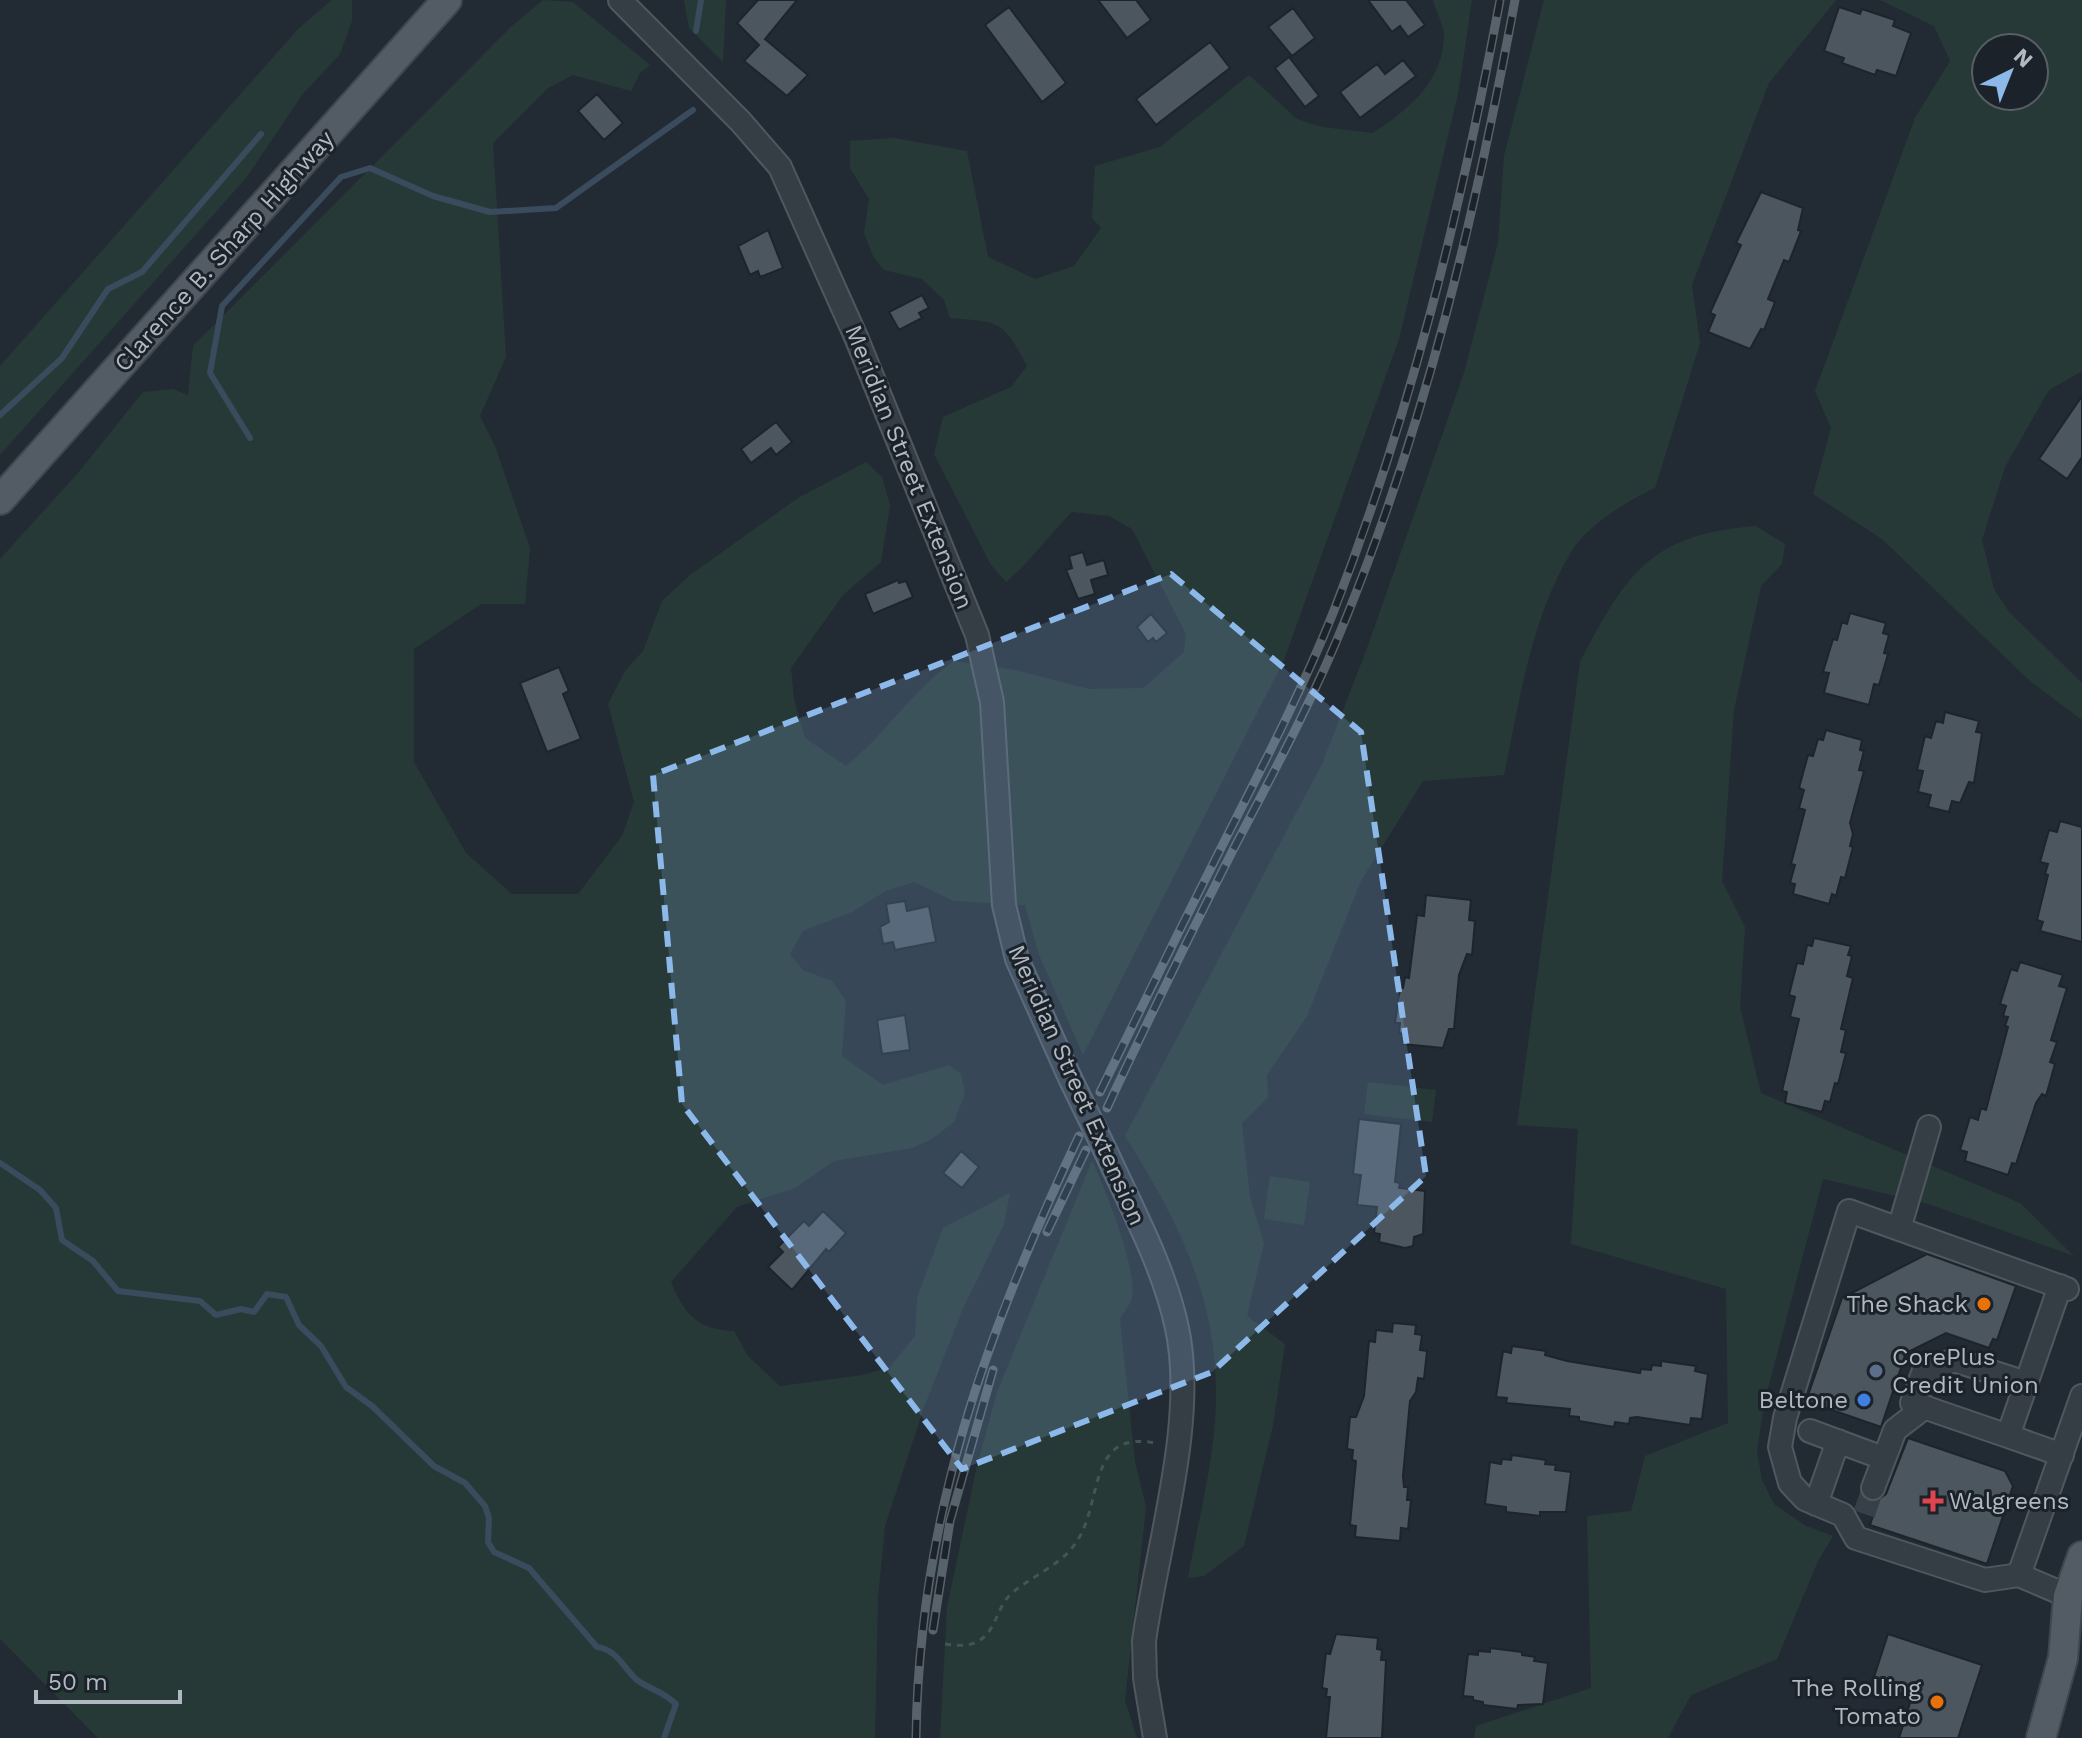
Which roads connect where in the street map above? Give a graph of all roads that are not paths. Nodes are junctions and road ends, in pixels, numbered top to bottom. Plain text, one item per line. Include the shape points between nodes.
1 (448, 0) edge
2 (620, 0) edge
3 (0, 500) edge
4 (1929, 1127) dead end
5 (1899, 1229) junction
6 (2026, 1383) junction
7 (2082, 1396) edge
8 (1925, 1407) junction
9 (1810, 1431) dead end
10 (2008, 1436) junction
11 (1838, 1441) junction
12 (2062, 1455) junction
13 (1883, 1458) junction
14 (1873, 1488) tunnel mouth
15 (1816, 1504) junction
16 (1864, 1514) tunnel mouth
17 (1856, 1538) junction
18 (2082, 1556) edge
19 (2019, 1575) junction
20 (2068, 1596) junction
21 (2082, 1633) edge
22 (2063, 1658) junction
23 (1155, 1738) edge
24 (2041, 1738) edge

1 - 3 main road, Clarence B. Sharp Highway
2 - 23 street, Meridian Street Extension, bridge via 780,167 856,337 977,635 992,702 1007,919 1022,970 1156,1263 1177,1328 1183,1390 1144,1641
4 - 5 street
5 - 6 street via 2064,1288
5 - 15 street via 1849,1211 1785,1418 1782,1461 1797,1494
6 - 8 street via 1954,1360 1923,1373 1912,1403
6 - 10 street
7 - 12 street
8 - 10 street
8 - 13 street via 1895,1430
9 - 11 street
10 - 12 street
11 - 13 street
11 - 15 street
12 - 19 street
13 - 14 street
15 - 17 street via 1843,1515
16 - 17 street
17 - 19 street via 1985,1580
18 - 20 main road
19 - 20 street
20 - 22 main road
21 - 22 main road
22 - 24 main road

